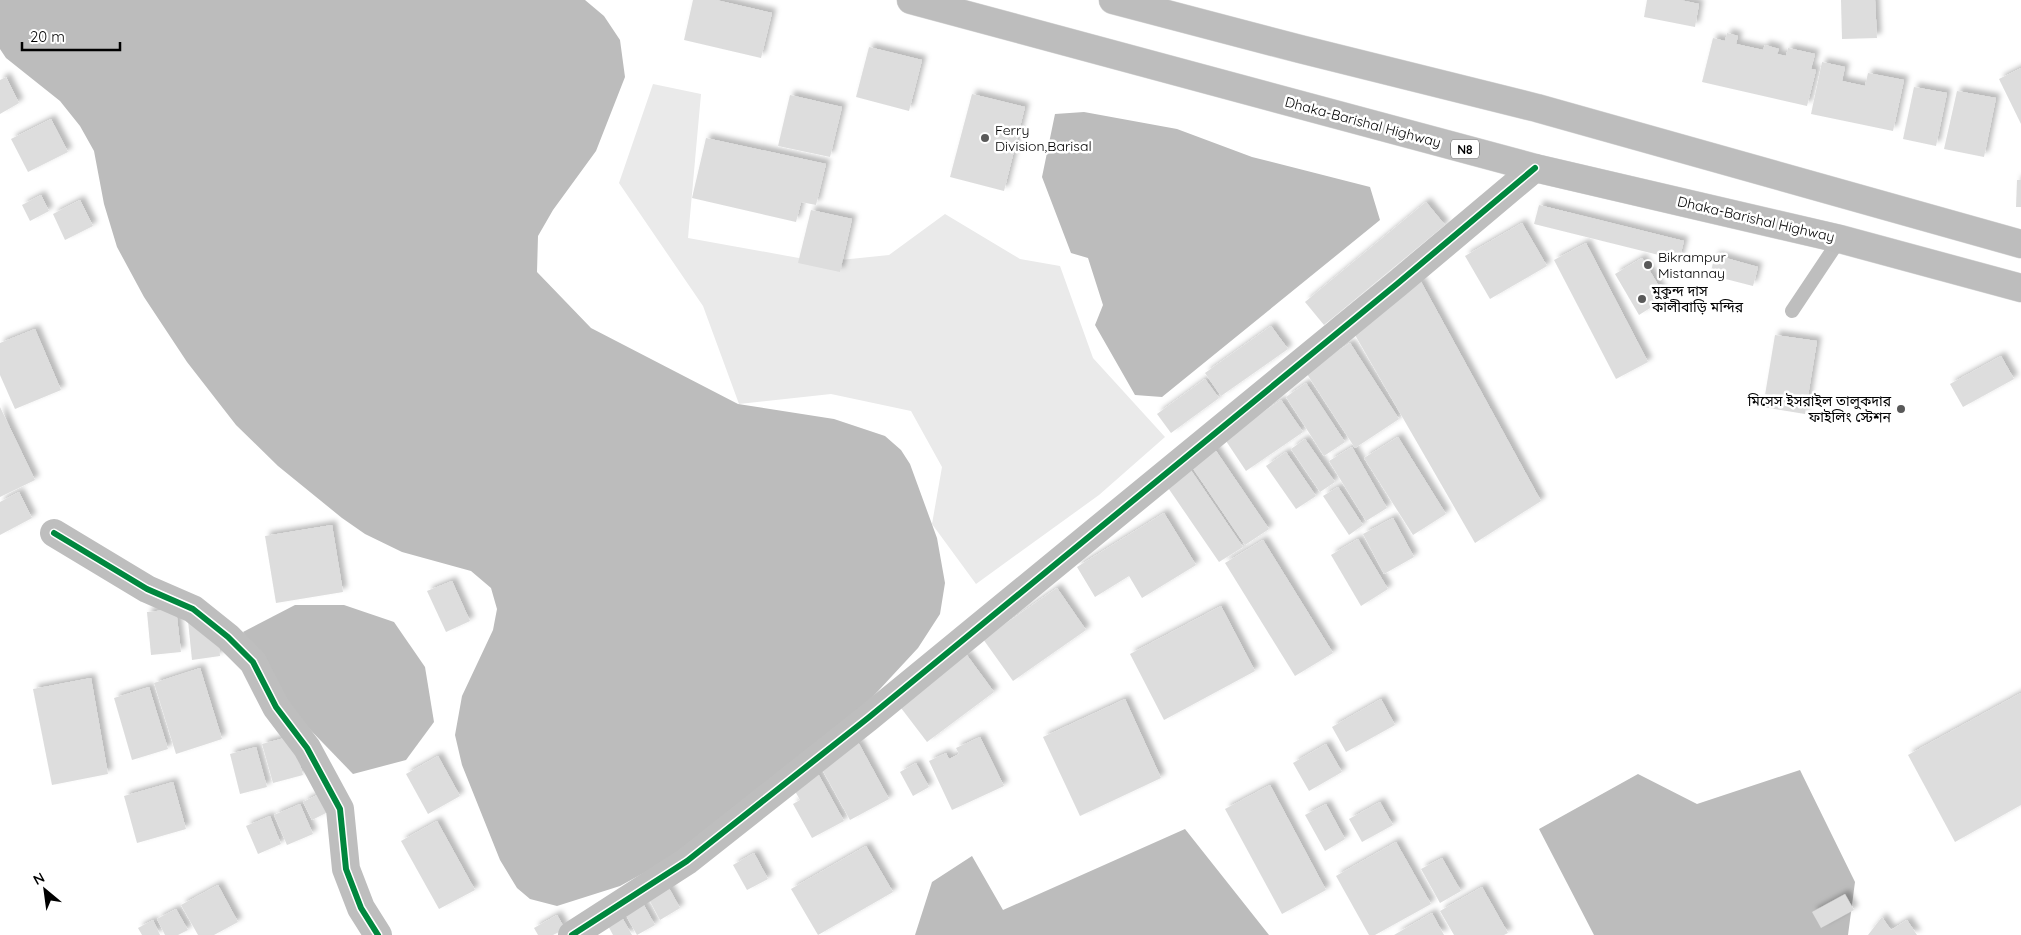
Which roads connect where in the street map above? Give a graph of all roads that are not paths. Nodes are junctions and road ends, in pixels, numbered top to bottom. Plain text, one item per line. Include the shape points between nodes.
1 (911, 0) edge
2 (1113, 0) edge
3 (1535, 168) junction
4 (1840, 239) junction
5 (2021, 244) edge
6 (2021, 288) edge
7 (1792, 311) dead end
8 (54, 533) dead end
9 (585, 931) edge
10 (378, 935) edge

1 - 3 highway, Dhaka-Barishal Highway / N8
2 - 5 highway via 1537,108
3 - 4 highway, Dhaka-Barishal Highway / N8
3 - 9 street via 868,718 687,861
4 - 6 highway, Dhaka-Barishal Highway / N8
4 - 7 lane
8 - 10 street via 147,589 193,609 253,662 276,707 306,748 340,809 346,869 361,908

